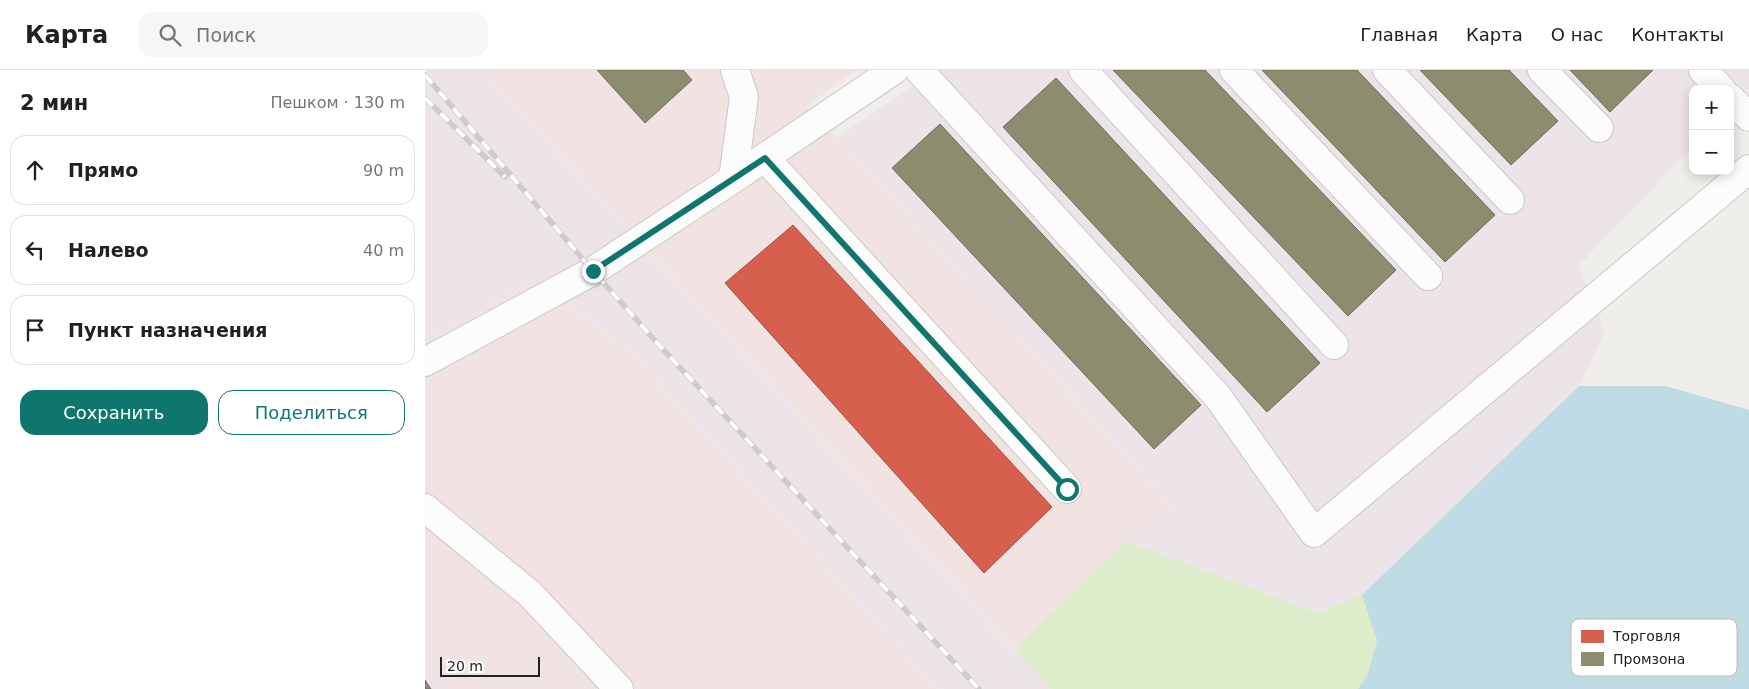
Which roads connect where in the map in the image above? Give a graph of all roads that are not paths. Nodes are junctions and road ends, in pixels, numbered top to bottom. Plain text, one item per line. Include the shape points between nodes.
1 (735, 70) edge
2 (894, 70) edge
3 (919, 70) edge
4 (1083, 70) edge
5 (1234, 70) edge
6 (1387, 70) edge
7 (1542, 70) edge
8 (1703, 70) edge
9 (1717, 85) edge
10 (1734, 102) edge
11 (1749, 117) edge
12 (1599, 128) dead end
13 (765, 158) junction
14 (1749, 169) edge
15 (733, 179) junction
16 (1509, 200) dead end
17 (1428, 276) dead end
18 (1334, 345) dead end
19 (425, 362) edge
20 (1067, 489) dead end
21 (425, 508) edge
22 (619, 689) edge

1 - 15 street via 744,97
2 - 13 street
3 - 14 street via 1218,397 1314,533
4 - 18 street
5 - 17 street
6 - 16 street
7 - 12 street
8 - 9 street
10 - 11 street
13 - 15 street
13 - 20 street
15 - 19 street via 593,271
21 - 22 street via 530,594

